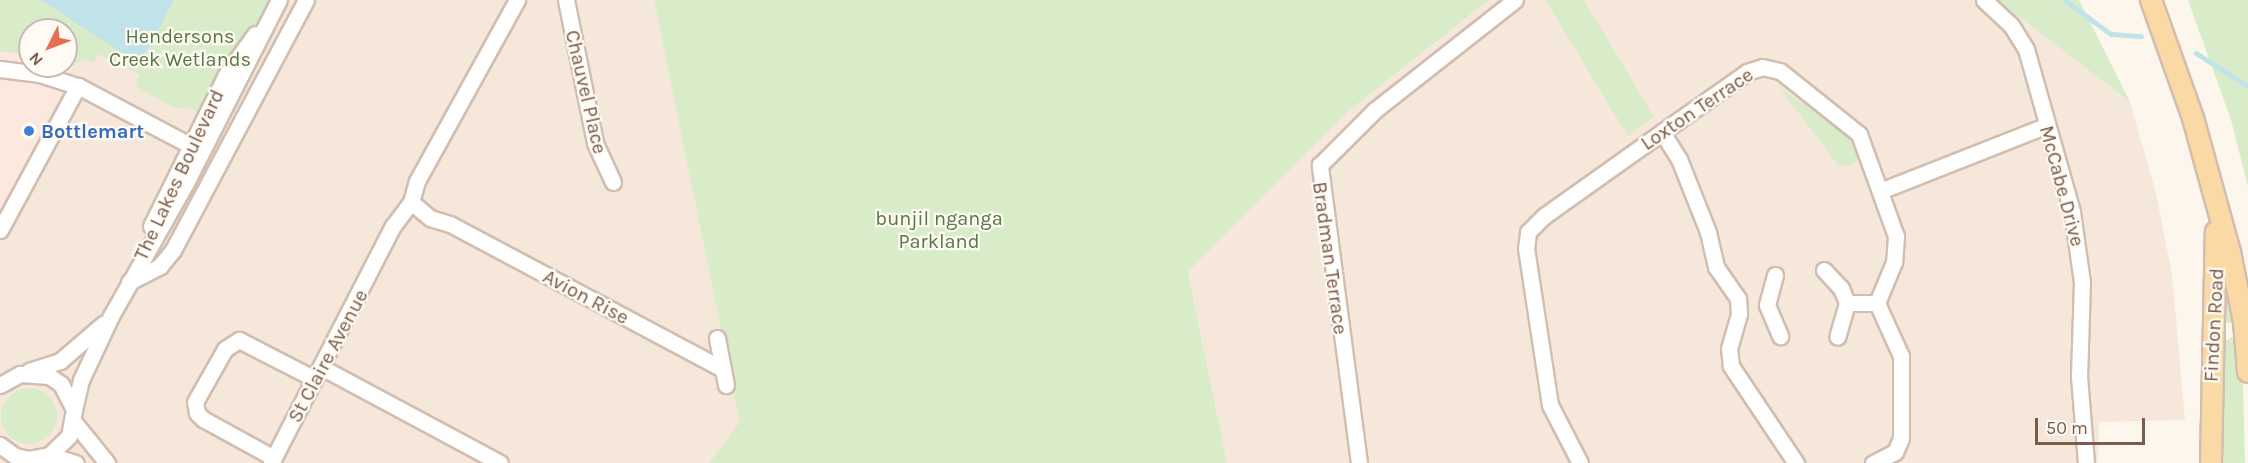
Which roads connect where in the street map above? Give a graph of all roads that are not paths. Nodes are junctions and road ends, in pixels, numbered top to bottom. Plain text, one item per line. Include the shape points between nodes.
1 (306, 0) edge
2 (517, 0) edge
3 (566, 0) edge
4 (1515, 0) edge
5 (1984, 0) edge
6 (2151, 0) edge
7 (276, 5) edge
8 (0, 69) edge
9 (78, 86) junction
10 (2045, 126) junction
11 (1662, 132) junction
12 (196, 148) junction
13 (613, 182) dead end
14 (2212, 187) junction
15 (1880, 191) junction
16 (416, 205) junction
17 (0, 230) edge
18 (1824, 270) dead end
19 (1775, 275) dead end
20 (129, 282) junction
21 (1847, 303) junction
22 (1877, 303) junction
23 (1767, 306) junction
24 (1740, 307) junction
25 (111, 316) junction
26 (1780, 336) dead end
27 (1837, 337) dead end
28 (717, 338) dead end
29 (2247, 340) edge
30 (2212, 348) junction
31 (723, 369) junction
32 (2248, 372) edge
33 (318, 373) junction
34 (8, 377) edge
35 (726, 385) dead end
36 (74, 416) junction
37 (0, 445) edge
38 (44, 458) edge
39 (273, 461) edge
40 (76, 463) edge
41 (106, 463) edge
42 (500, 463) edge
43 (1359, 463) edge
44 (1580, 463) edge
45 (1796, 463) edge
46 (1873, 463) edge
47 (2086, 463) edge
48 (2211, 463) edge

1 - 20 street, The Lakes Boulevard via 173,250 160,266
2 - 16 street, St Claire Avenue via 431,162 417,181
3 - 13 street, Chauvel Place via 595,143
4 - 43 street, Bradman Terrace via 1375,110 1320,165
5 - 10 street, McCabe Drive via 2011,25 2026,49
6 - 14 main road, Findon Road via 2193,118
7 - 12 street, The Lakes Boulevard
8 - 9 street via 40,74
9 - 12 street
9 - 17 street
10 - 15 street
10 - 47 street, McCabe Drive via 2070,204 2079,249 2079,376
11 - 15 street, Loxton Terrace via 1747,72 1772,68 1853,127 1863,140
11 - 24 street via 1679,159 1708,232 1716,267 1735,291
11 - 44 street, Loxton Terrace via 1536,222 1526,239 1550,405
12 - 20 street, The Lakes Boulevard
14 - 29 main road, Findon Road
14 - 30 main road, Findon Road via 2217,289
15 - 22 street, Loxton Terrace via 1897,244
16 - 31 street, Avion Rise
16 - 33 street, St Claire Avenue via 393,226
18 - 21 street via 1841,288
19 - 23 street
20 - 25 street, The Lakes Boulevard
21 - 22 street
21 - 27 street
22 - 46 street via 1900,357 1902,432 1895,452
23 - 24 street
23 - 26 street
24 - 45 street via 1729,348 1731,366
25 - 34 street, The Lakes Boulevard via 60,361
25 - 36 street, The Lakes Boulevard via 81,380
28 - 31 street
29 - 30 main road via 2230,331 2218,337
29 - 32 main road, Findon Road
30 - 48 main road, Findon Road
31 - 35 street
33 - 39 street, St Claire Avenue
33 - 39 street via 239,340 225,349 195,402 203,419
33 - 42 street
34 - 36 street via 35,372 61,384
36 - 38 street via 69,436
36 - 41 street
37 - 38 street via 15,456
38 - 40 street

